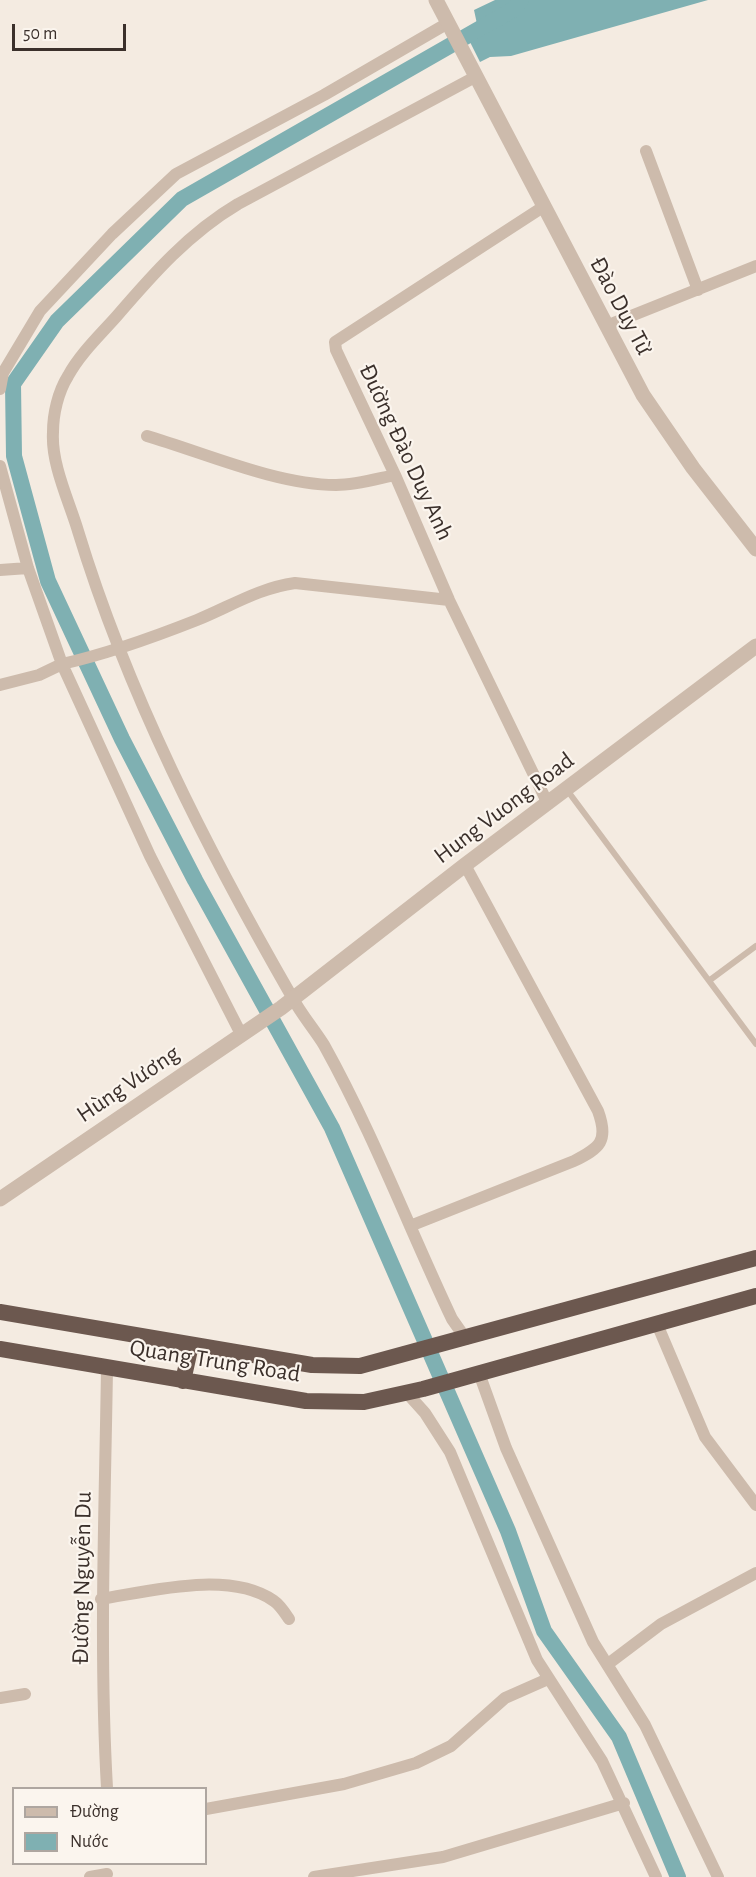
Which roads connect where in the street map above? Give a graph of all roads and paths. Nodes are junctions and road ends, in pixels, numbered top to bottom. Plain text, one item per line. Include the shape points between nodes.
1 (436, 0) edge
2 (449, 25) junction
3 (474, 73) junction
4 (646, 151) dead end
5 (543, 207) junction
6 (756, 266) edge
7 (698, 290) junction
8 (606, 326) junction
9 (0, 389) edge
10 (147, 436) dead end
11 (0, 466) edge
12 (395, 475) junction
13 (756, 549) edge
14 (28, 568) junction
15 (0, 570) edge
16 (449, 600) junction
17 (756, 646) edge
18 (115, 648) junction
19 (64, 664) junction
20 (0, 685) edge
21 (566, 790) junction
22 (548, 804) junction
23 (465, 865) junction
24 (756, 946) edge
25 (710, 980) junction
26 (287, 1003) junction
27 (244, 1031) junction
28 (756, 1044) edge
29 (0, 1199) edge
30 (410, 1226) junction
31 (756, 1258) edge
32 (756, 1296) edge
33 (0, 1312) edge
34 (657, 1324) junction
35 (463, 1340) junction
36 (191, 1345) junction
37 (0, 1349) edge
38 (107, 1368) junction
39 (473, 1375) junction
40 (183, 1381) junction
41 (415, 1391) junction
42 (756, 1505) edge
43 (756, 1573) edge
44 (101, 1599) junction
45 (289, 1619) dead end
46 (608, 1664) junction
47 (548, 1679) junction
48 (25, 1694) dead end
49 (0, 1698) edge
50 (107, 1787) edge
51 (624, 1803) junction
52 (207, 1809) edge
53 (107, 1871) edge
54 (90, 1877) edge
55 (314, 1877) edge
56 (656, 1877) edge
57 (718, 1877) edge

1 - 2 street, Đào Duy Từ
2 - 3 street, Đào Duy Từ
2 - 9 street via 176,174 47,303 17,347 3,373
3 - 5 street, Đào Duy Từ
3 - 18 street via 212,219 156,271 82,355 67,378 54,417 54,449
4 - 7 street
5 - 8 street, Đào Duy Từ
5 - 12 street, Đường Đào Duy Anh via 335,342
6 - 7 street
7 - 8 street
8 - 13 street, Đào Duy Từ via 668,433
10 - 12 street via 316,484 357,483
11 - 14 street
12 - 16 street, Đường Đào Duy Anh
14 - 15 street
14 - 19 street
16 - 18 street via 287,584
16 - 22 street, Đường Đào Duy Anh
17 - 21 street, Hung Vuong Road
18 - 19 street
18 - 26 street
19 - 20 street
19 - 27 street via 145,846
21 - 22 street, Hung Vuong Road
21 - 25 lane
22 - 23 street, Hung Vuong Road
23 - 26 street, Hung Vuong Road
23 - 30 street via 598,1111 604,1132 597,1148 574,1161
24 - 25 lane
25 - 28 lane
26 - 27 street, Hùng Vương
26 - 30 street via 323,1043
27 - 29 street, Hùng Vương
30 - 35 street
31 - 35 highway
32 - 34 highway
33 - 36 highway, Quang Trung Road
34 - 39 highway
34 - 42 street via 705,1437
35 - 36 highway, Quang Trung Road via 360,1366 324,1365
36 - 40 highway
37 - 38 highway, Quang Trung Road
38 - 40 highway, Quang Trung Road
38 - 44 street, Đường Nguyễn Du
39 - 41 highway, Quang Trung Road
39 - 46 street via 593,1642
40 - 41 highway, Quang Trung Road via 306,1401 364,1402
41 - 47 street via 450,1452 508,1595
43 - 46 street via 661,1624
44 - 45 street via 215,1584 252,1591 275,1601
44 - 50 street, Đường Nguyễn Du
46 - 57 street via 645,1725
47 - 51 street via 594,1748
47 - 52 street via 505,1698 451,1746 416,1763 344,1784
48 - 49 street
51 - 55 street via 443,1857
51 - 56 street
53 - 54 street

